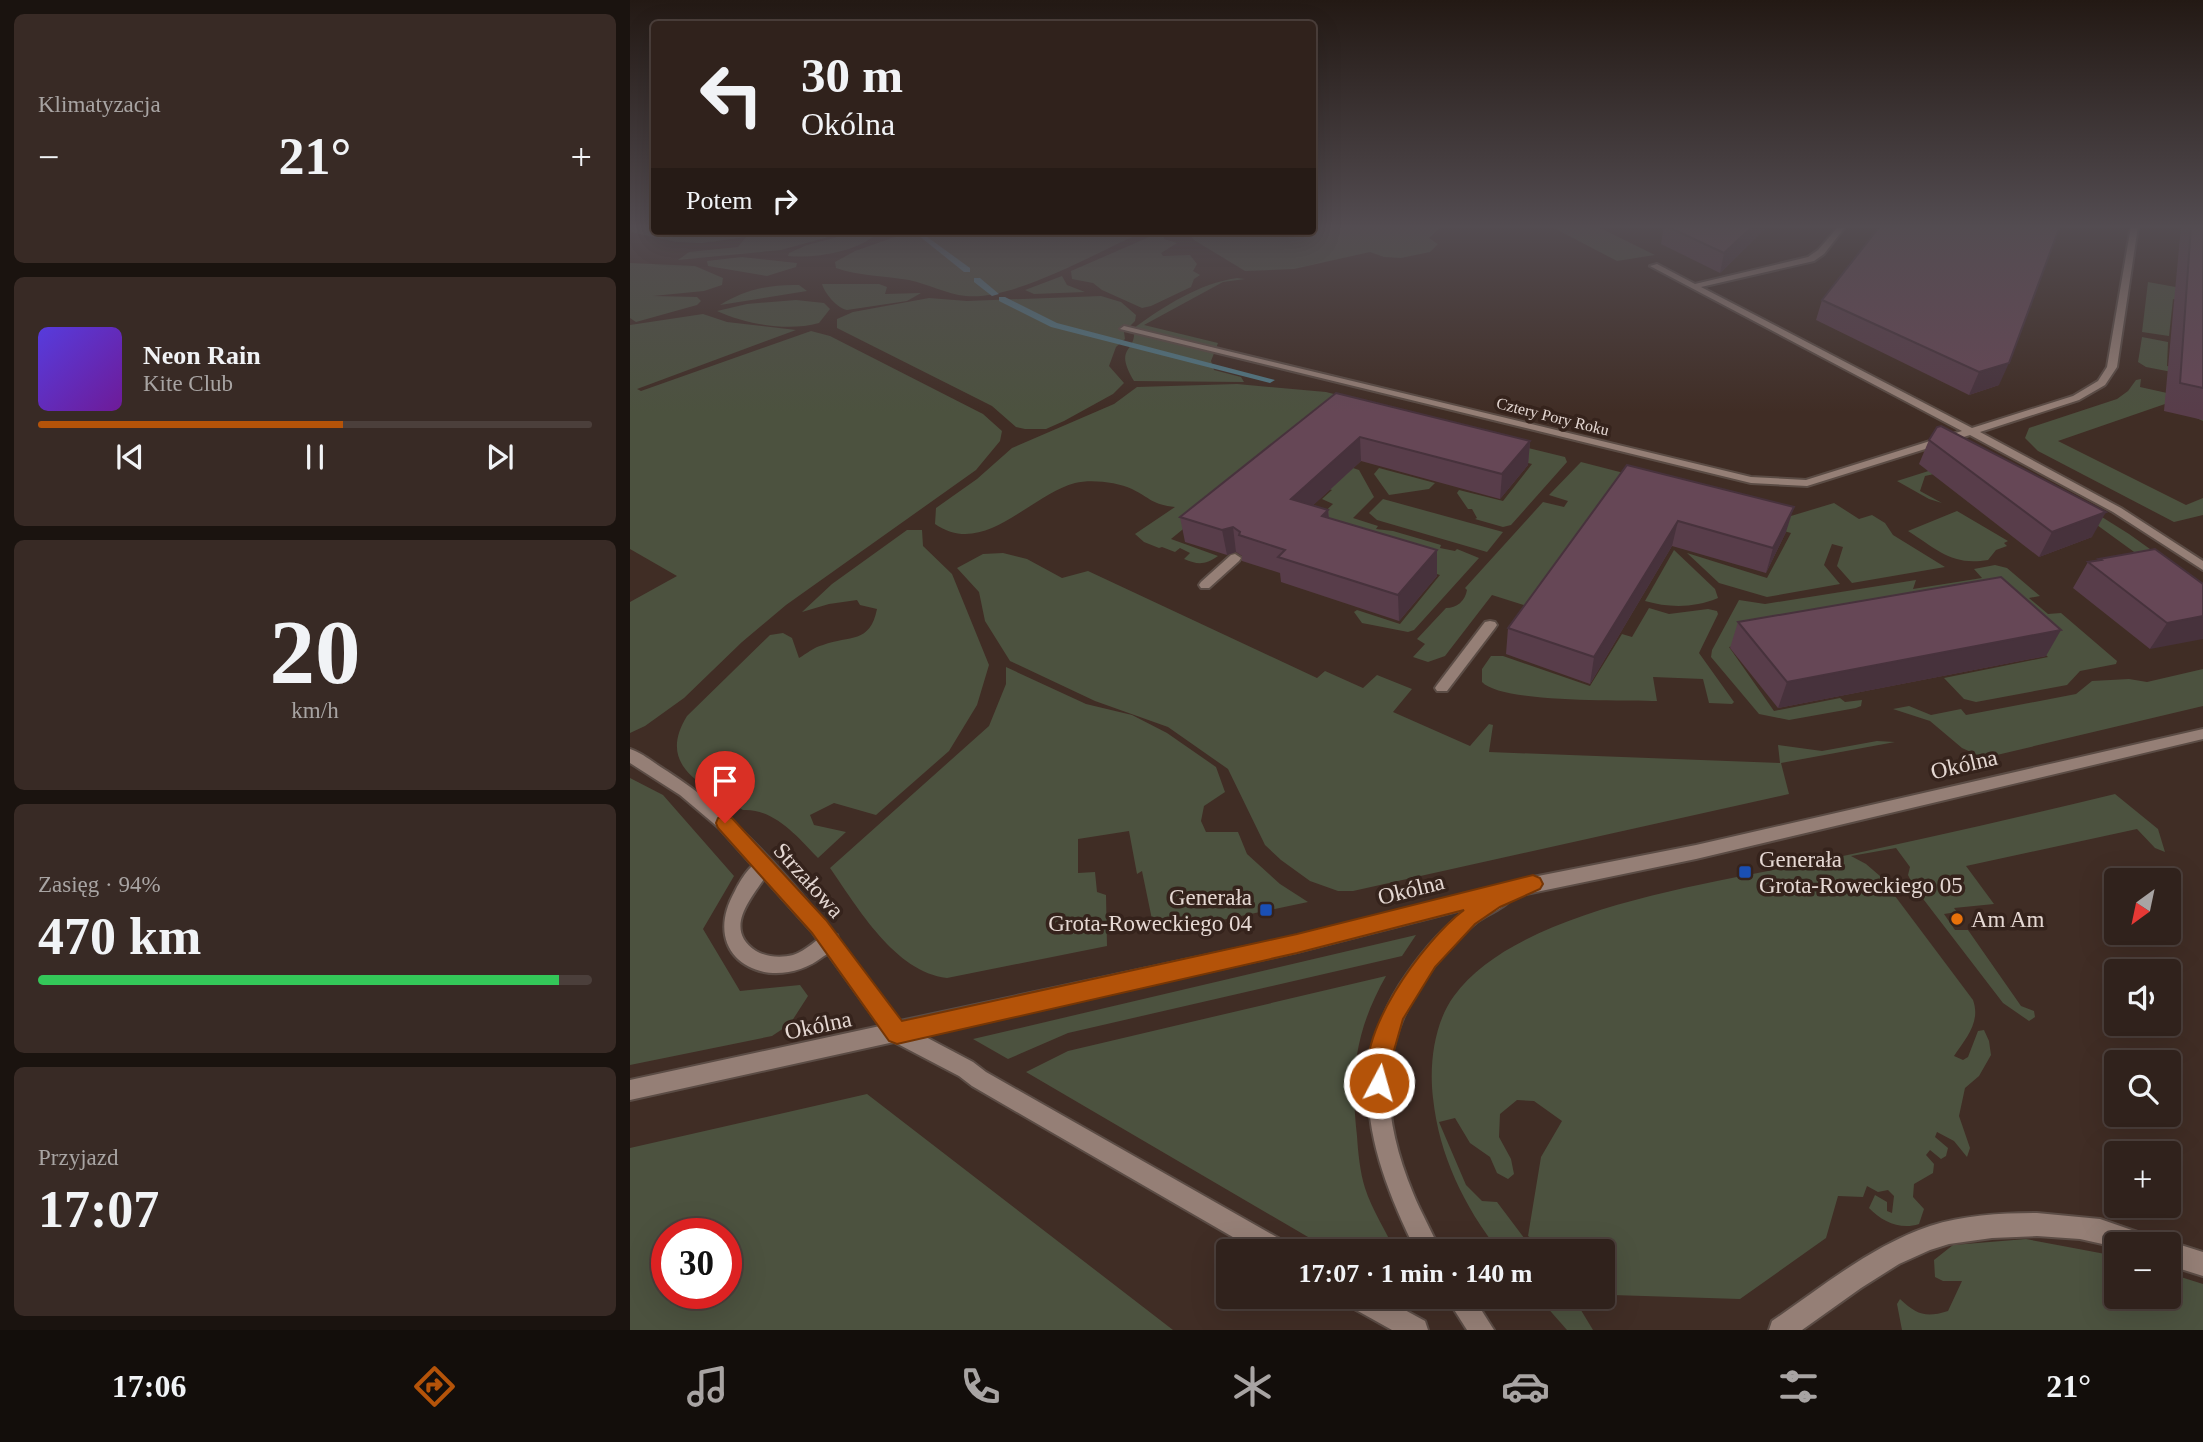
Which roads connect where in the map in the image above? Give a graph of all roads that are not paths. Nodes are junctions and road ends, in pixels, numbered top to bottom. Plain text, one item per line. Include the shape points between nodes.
1 (1700, 288) edge
2 (2125, 288) edge
3 (1125, 330) dead end
4 (1971, 432) junction
5 (1235, 558) edge
6 (2203, 566) edge
7 (1205, 585) dead end
8 (1490, 625) dead end
9 (1442, 688) dead end
10 (2203, 734) edge
11 (630, 755) edge
12 (763, 866) junction
13 (1533, 884) junction
14 (830, 941) junction
15 (897, 1033) junction
16 (630, 1090) edge
17 (2104, 1232) edge
18 (1258, 1239) edge
19 (1422, 1239) edge
20 (2181, 1257) edge
21 (2203, 1265) edge
22 (1379, 1309) edge
23 (1467, 1309) edge
24 (1416, 1330) edge
25 (1482, 1330) edge
26 (1781, 1330) edge

1 - 4 street
2 - 4 street, Cztery Pory Roku via 2107,378 2076,398
3 - 4 street, Cztery Pory Roku via 1751,480 1807,483
4 - 6 street via 2128,516
5 - 7 street
8 - 9 street
10 - 13 street, Okólna via 1696,852
11 - 12 street, Strzałowa via 725,823
12 - 14 street, Strzałowa
12 - 14 street via 748,883 734,913 732,931 745,955 779,967 798,963
13 - 15 street, Okólna via 1297,943
13 - 19 street via 1493,901 1446,938 1402,997 1387,1032 1379,1083 1381,1115 1397,1185
14 - 15 street, Strzałowa
15 - 16 street, Okólna
15 - 18 street
17 - 26 street via 1994,1226 1930,1238 1873,1266
20 - 21 street
22 - 24 street
23 - 25 street

